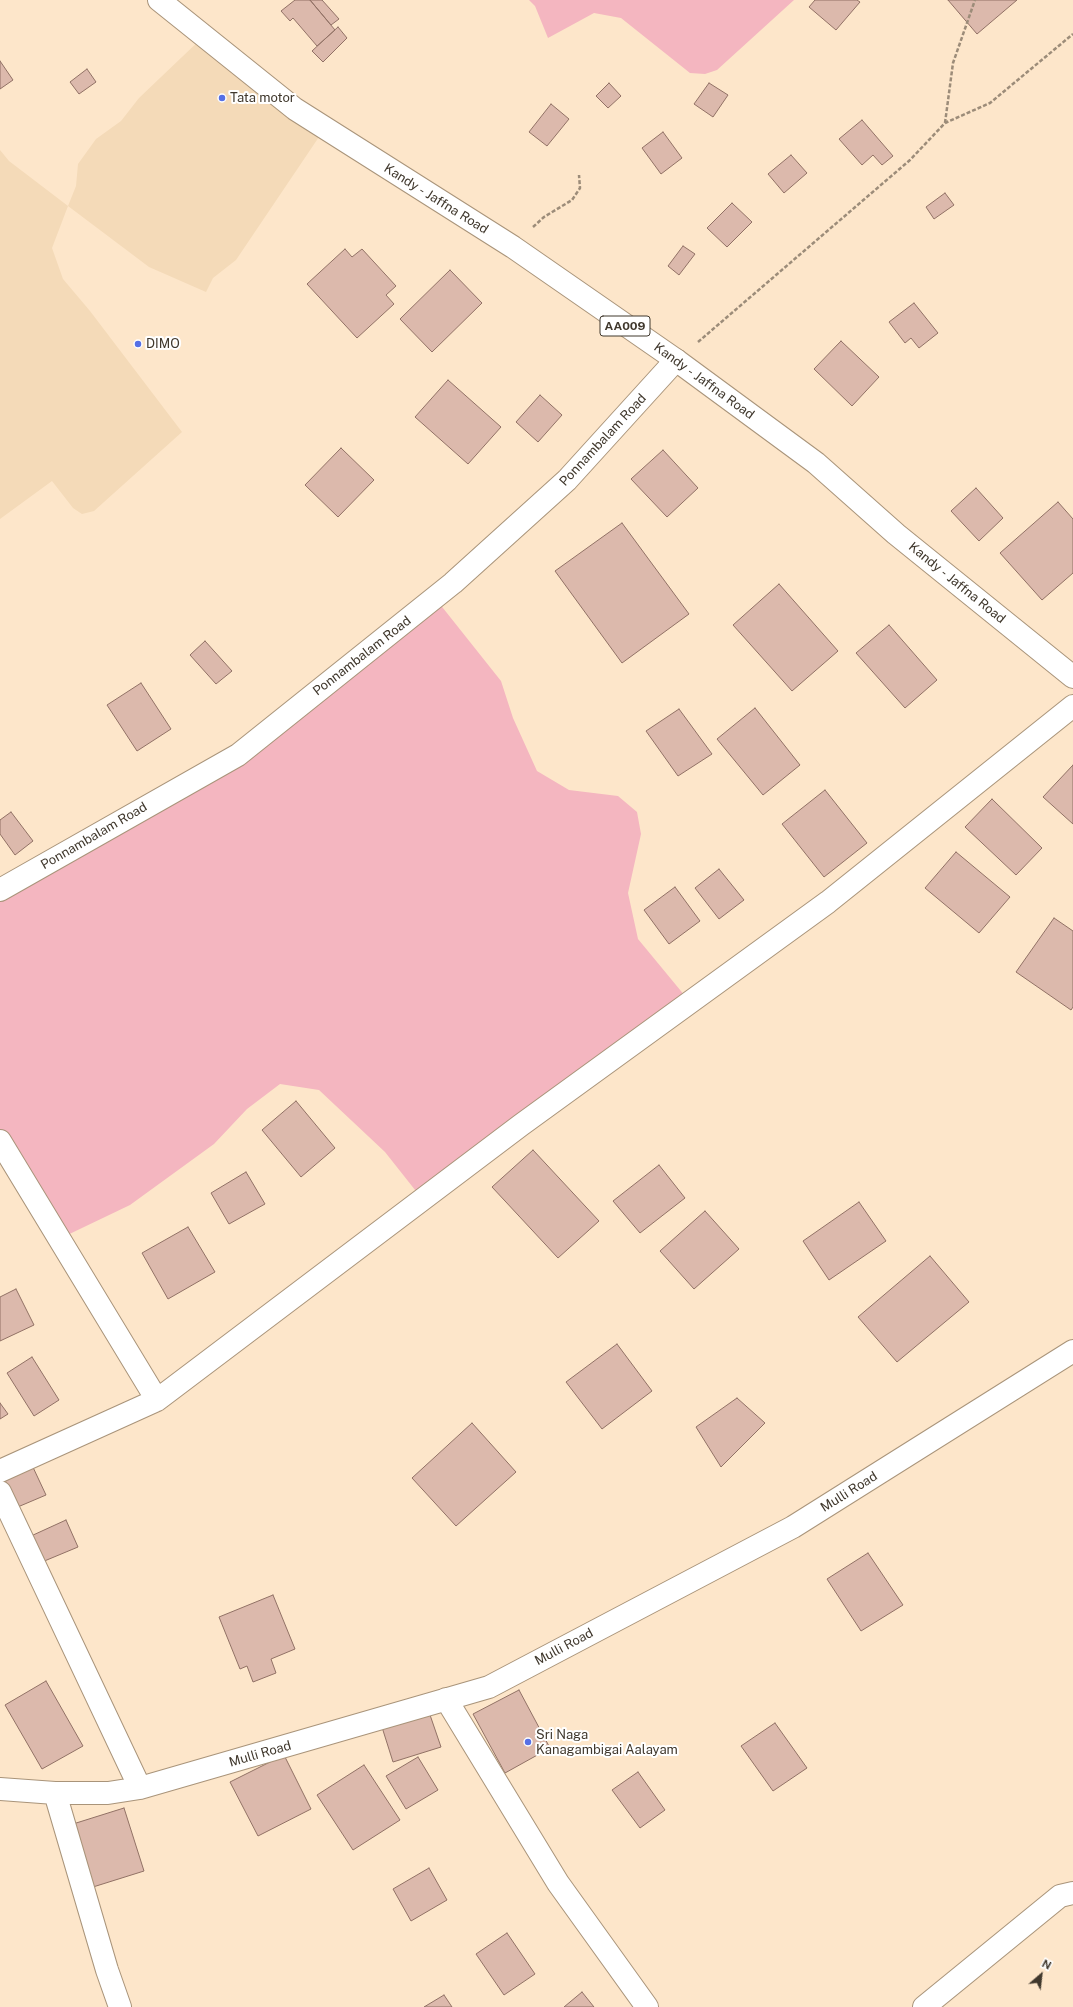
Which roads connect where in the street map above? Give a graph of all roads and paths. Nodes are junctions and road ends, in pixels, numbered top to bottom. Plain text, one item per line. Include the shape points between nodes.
1 (159, 0) edge
2 (975, 0) edge
3 (1073, 34) edge
4 (945, 123) junction
5 (579, 175) dead end
6 (513, 247) junction
7 (676, 360) junction
8 (1073, 677) edge
9 (1073, 706) edge
10 (0, 890) edge
11 (0, 1141) edge
12 (1073, 1351) edge
13 (157, 1400) junction
14 (0, 1471) edge
15 (0, 1492) edge
16 (446, 1699) junction
17 (140, 1788) junction
18 (0, 1789) edge
19 (55, 1793) junction
20 (1073, 1893) edge
21 (120, 2007) edge
22 (647, 2007) edge
23 (924, 2007) edge

1 - 6 main road, Kandy - Jaffna Road / AA009 via 295,109
2 - 4 path via 953,63
3 - 4 path via 990,104
4 - 7 path via 910,160
5 - 6 path via 580,188 572,200 544,217
6 - 7 main road, Kandy - Jaffna Road / AA009
7 - 8 main road, Kandy - Jaffna Road / AA009 via 816,463 896,534
7 - 10 main road, Ponnambalam Road via 567,480 453,583 238,755
9 - 13 main road via 828,902 521,1125
11 - 13 main road
12 - 16 main road, Mulli Road via 793,1527 489,1687
13 - 14 main road
15 - 17 main road
16 - 17 main road, Mulli Road
16 - 22 main road via 558,1883
17 - 19 main road, Mulli Road via 108,1793
18 - 19 main road, Mulli Road
19 - 21 main road
20 - 23 main road via 1060,1896

